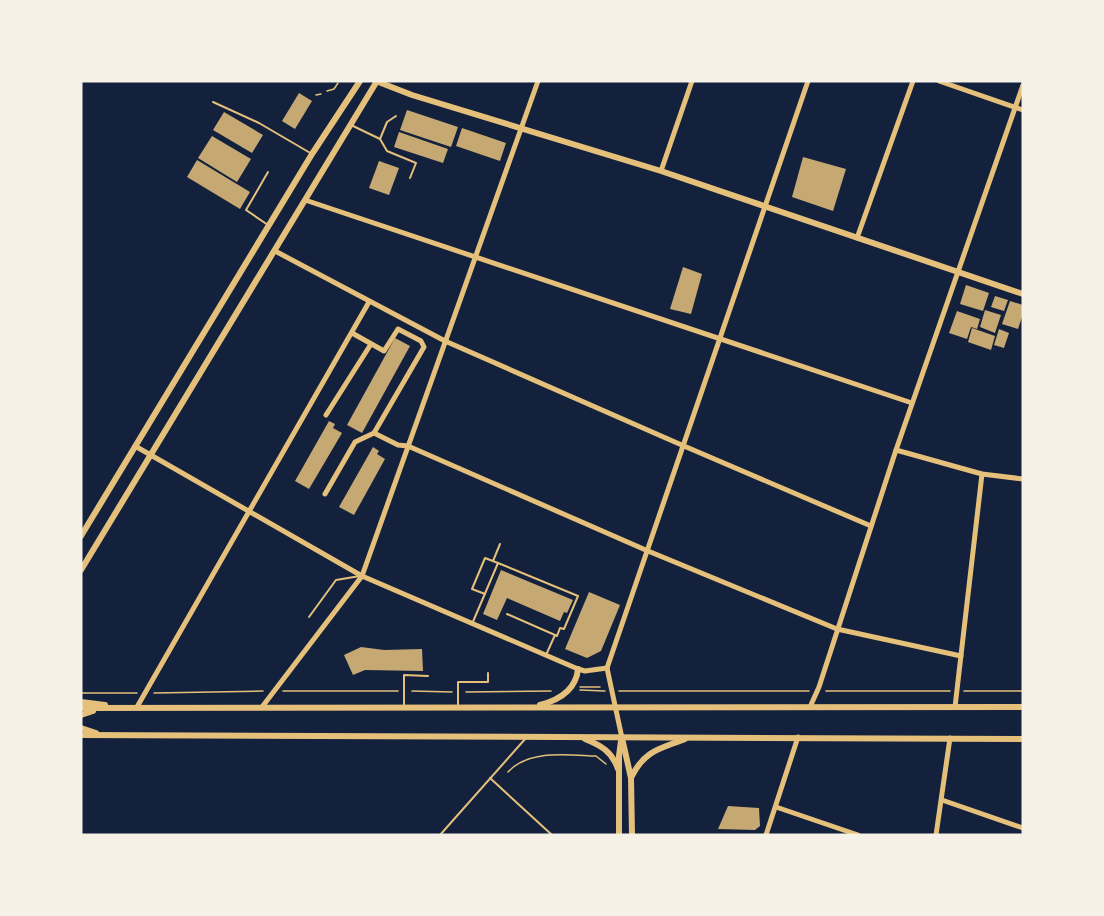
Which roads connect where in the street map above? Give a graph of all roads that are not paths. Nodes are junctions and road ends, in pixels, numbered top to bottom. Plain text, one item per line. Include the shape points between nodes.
1 (360, 81) edge
2 (377, 81) edge
3 (538, 81) edge
4 (692, 81) edge
5 (808, 81) edge
6 (914, 81) edge
7 (939, 81) edge
8 (1023, 85) edge
9 (213, 102) dead end
10 (1015, 107) junction
11 (1023, 110) edge
12 (396, 116) dead end
13 (351, 125) junction
14 (521, 129) junction
15 (380, 139) junction
16 (312, 154) junction
17 (661, 171) junction
18 (268, 172) dead end
19 (410, 178) dead end
20 (305, 200) junction
21 (765, 205) junction
22 (268, 225) junction
23 (857, 238) junction
24 (274, 251) junction
25 (475, 258) junction
26 (958, 273) junction
27 (1023, 294) edge
28 (369, 302) junction
29 (352, 333) junction
30 (719, 338) junction
31 (446, 341) junction
32 (371, 344) junction
33 (912, 403) junction
34 (326, 415) dead end
35 (374, 433) junction
36 (135, 446) junction
37 (408, 446) junction
38 (684, 446) junction
39 (896, 450) junction
40 (150, 455) junction
41 (982, 474) junction
42 (1023, 480) edge
43 (325, 494) dead end
44 (249, 511) junction
45 (872, 526) junction
46 (81, 536) edge
47 (500, 544) dead end
48 (648, 551) junction
49 (493, 561) junction
50 (498, 563) junction
51 (81, 570) edge
52 (363, 576) junction
53 (485, 594) junction
54 (507, 615) dead end
55 (309, 617) dead end
56 (472, 624) junction
57 (837, 628) junction
58 (555, 634) junction
59 (546, 655) junction
60 (961, 656) junction
61 (607, 668) junction
62 (578, 669) junction
63 (488, 673) dead end
64 (428, 676) dead end
65 (81, 702) edge
66 (810, 706) junction
67 (137, 707) junction
68 (262, 707) junction
69 (404, 707) junction
70 (458, 707) junction
71 (531, 707) junction
72 (955, 707) junction
73 (1023, 707) edge
74 (81, 708) edge
75 (117, 708) junction
76 (615, 708) junction
77 (81, 715) edge
78 (81, 728) edge
79 (108, 735) junction
80 (81, 736) edge
81 (688, 737) junction
82 (798, 737) junction
83 (526, 738) junction
84 (582, 738) junction
85 (622, 738) junction
86 (950, 738) junction
87 (1023, 739) edge
88 (620, 775) junction
89 (490, 778) junction
90 (632, 778) junction
91 (942, 800) junction
92 (776, 807) junction
93 (1023, 828) edge
94 (440, 835) edge
95 (552, 835) edge
96 (620, 835) edge
97 (632, 835) edge
98 (766, 835) edge
99 (858, 835) edge
100 (936, 835) edge

1 - 16 street
2 - 13 street
2 - 14 street
3 - 14 street
4 - 17 street
5 - 21 street
6 - 23 street
7 - 10 street
8 - 10 street
9 - 16 lane
10 - 11 street
10 - 26 street
12 - 15 lane via 387,122
13 - 15 lane
13 - 20 street
14 - 17 street
14 - 25 street
15 - 19 lane via 387,151 416,163
16 - 22 street
17 - 21 street
18 - 22 lane via 246,210
20 - 24 street
20 - 25 street
21 - 23 street
21 - 30 street
22 - 36 street
23 - 26 street
24 - 28 street
24 - 40 street
25 - 30 street
25 - 31 street
26 - 27 street
26 - 33 street
28 - 29 street
28 - 31 street
29 - 32 street
29 - 44 street
30 - 33 street
30 - 38 street
31 - 37 street
31 - 38 street
32 - 34 street
32 - 35 street via 384,351 398,329 421,341 424,347
33 - 39 street
35 - 37 street
35 - 43 street via 355,442
36 - 40 street
36 - 46 street
37 - 48 street
37 - 52 street
38 - 45 street
38 - 48 street
39 - 41 street
39 - 45 street
40 - 44 street
40 - 51 street
41 - 42 street
41 - 60 street
44 - 52 street
44 - 67 street
45 - 57 street
47 - 49 lane
48 - 57 street
48 - 61 street
49 - 50 lane
49 - 53 lane via 485,558 472,589
50 - 53 lane
50 - 58 lane via 578,597 564,629
52 - 55 lane via 336,580
52 - 56 street
52 - 68 street
53 - 56 lane
54 - 58 lane
56 - 59 street
57 - 60 street
57 - 66 street
58 - 59 lane
59 - 62 street
60 - 72 street
61 - 62 street
61 - 76 street
62 - 71 street via 577,680 568,691 552,702
63 - 70 lane via 488,682 458,682
64 - 69 lane via 404,675
65 - 75 street
66 - 72 street
66 - 76 street
67 - 68 street
67 - 75 street
68 - 69 street
69 - 70 street
70 - 71 street
71 - 76 street
72 - 73 street
74 - 75 street
75 - 77 street
76 - 85 street
78 - 79 street
79 - 80 street
79 - 83 street
81 - 82 street
81 - 85 street
81 - 90 street via 653,750
82 - 86 street
82 - 92 street
83 - 84 street
83 - 89 lane
84 - 85 street
84 - 88 street via 611,753
85 - 88 street
85 - 90 street
86 - 87 street
86 - 91 street
88 - 96 street
89 - 94 lane
89 - 95 lane
90 - 97 street
91 - 93 street
91 - 100 street
92 - 98 street
92 - 99 street

